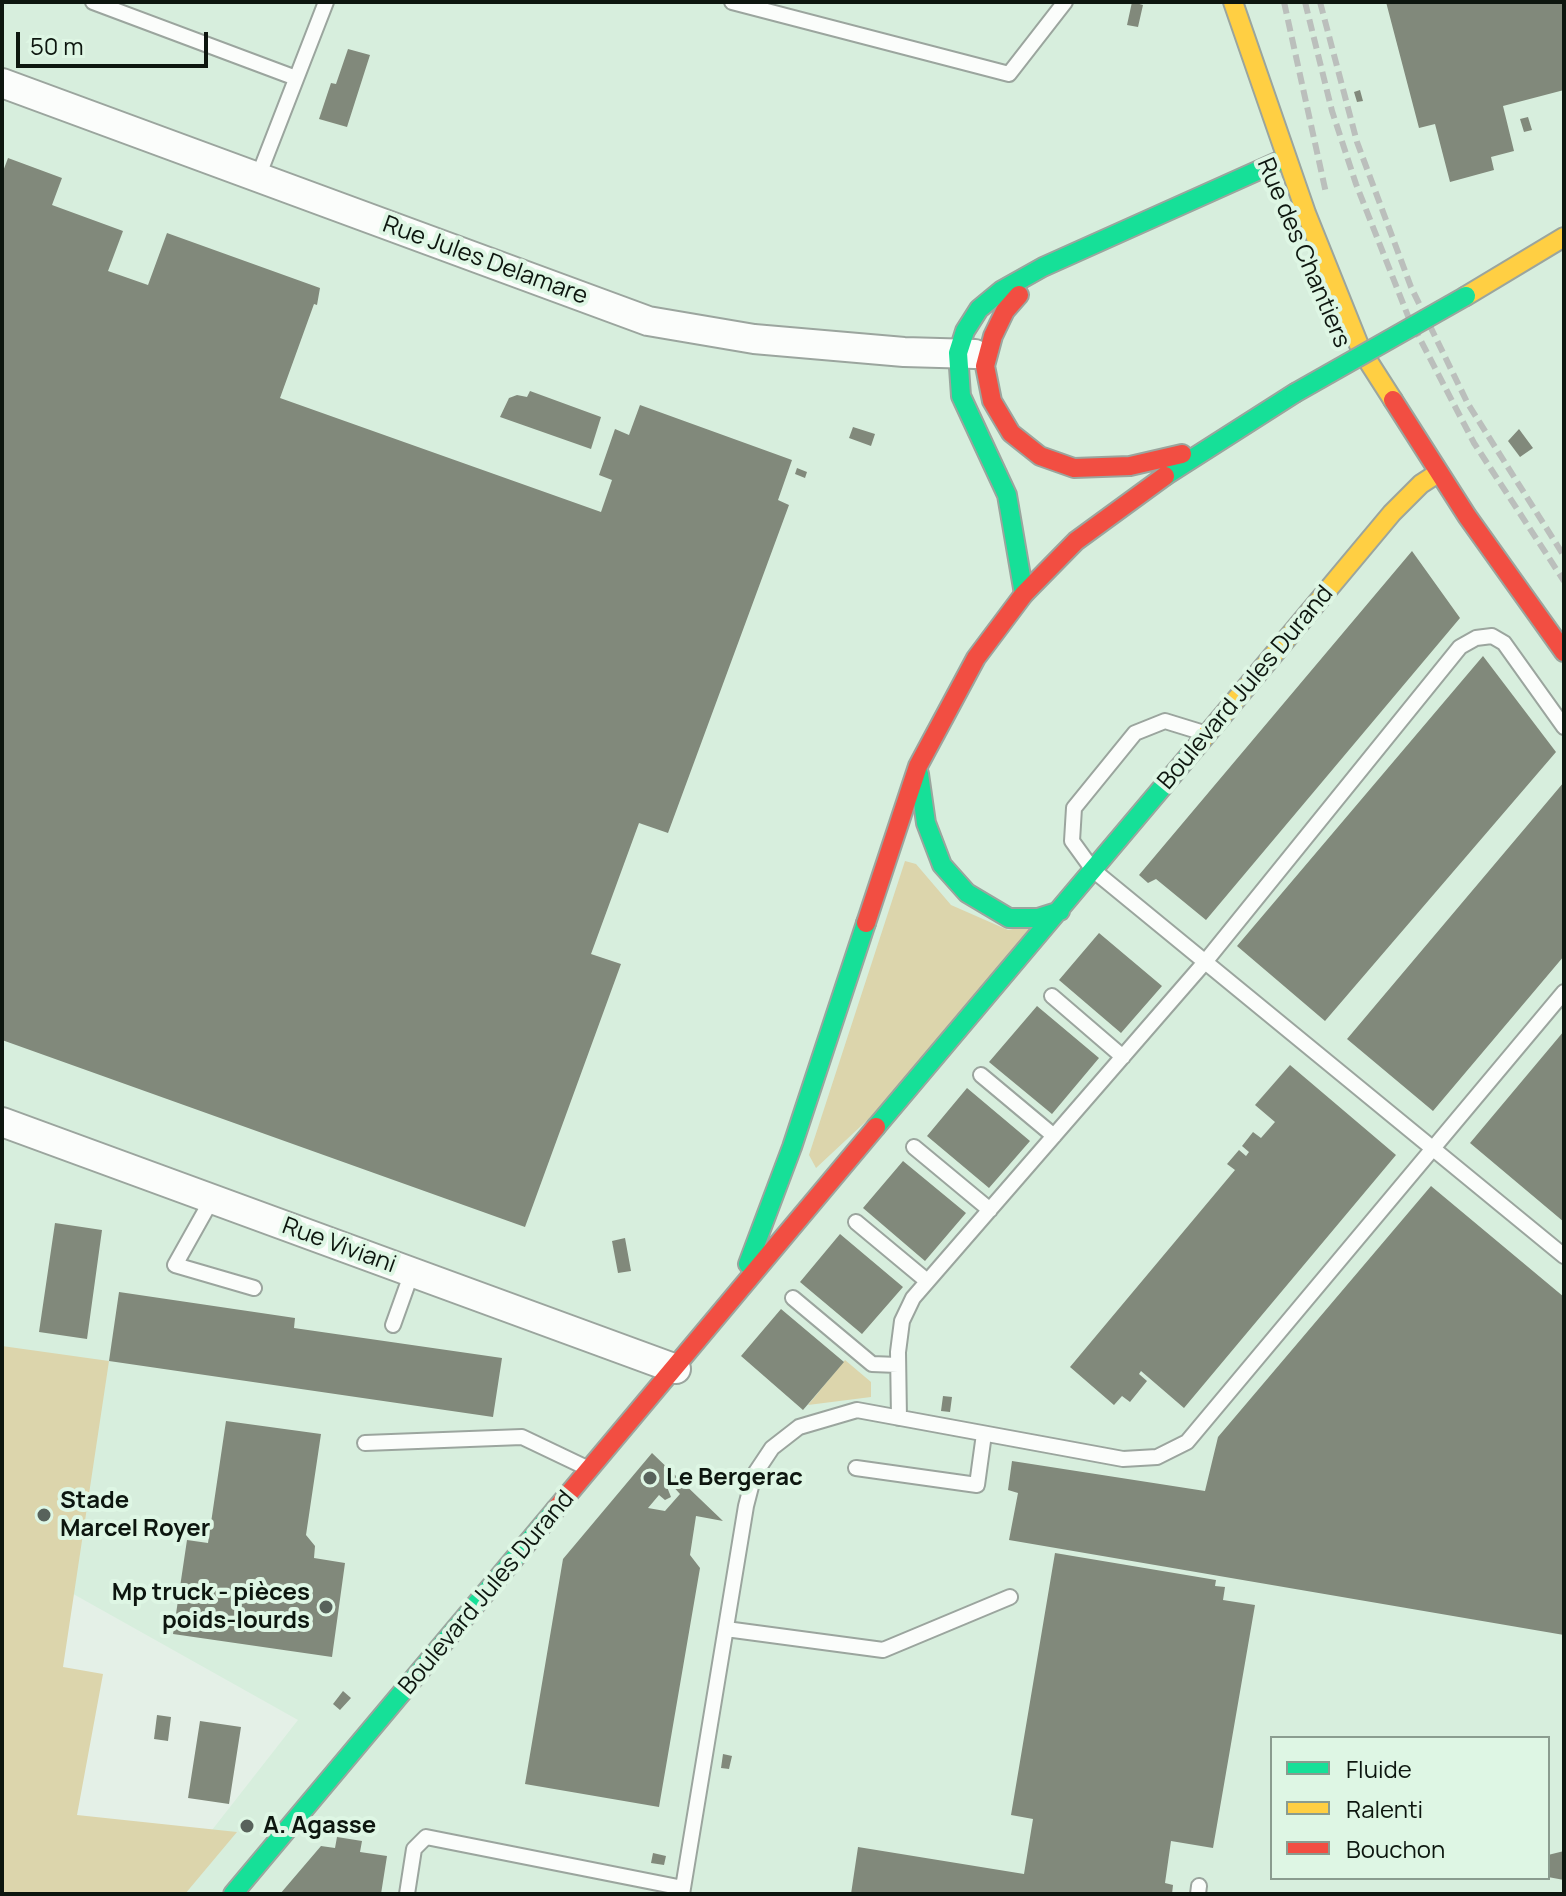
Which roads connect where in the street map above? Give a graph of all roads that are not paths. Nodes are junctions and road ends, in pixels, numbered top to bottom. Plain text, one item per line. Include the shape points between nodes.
1 (93, 2) edge
2 (326, 2) edge
3 (732, 2) edge
4 (1065, 2) edge
5 (1233, 2) edge
6 (296, 78) junction
7 (2, 83) edge
8 (1257, 144) dead end
9 (1286, 158) junction
10 (1269, 173) junction
11 (258, 177) junction
12 (1564, 237) edge
13 (1043, 267) junction
14 (1334, 334) dead end
15 (958, 353) junction
16 (988, 355) junction
17 (1376, 408) dead end
18 (1208, 449) junction
19 (1407, 464) dead end
20 (1438, 473) junction
21 (1421, 484) junction
22 (1467, 516) junction
23 (1024, 594) junction
24 (1564, 652) edge
25 (1564, 727) edge
26 (1208, 734) junction
27 (918, 766) junction
28 (1093, 870) junction
29 (1060, 911) junction
30 (1205, 962) junction
31 (1564, 992) edge
32 (1052, 996) dead end
33 (1123, 1057) junction
34 (981, 1075) dead end
35 (2, 1122) edge
36 (1054, 1136) junction
37 (914, 1147) dead end
38 (1434, 1149) junction
39 (212, 1199) junction
40 (990, 1210) junction
41 (856, 1222) dead end
42 (1564, 1256) edge
43 (412, 1272) junction
44 (927, 1281) junction
45 (254, 1288) dead end
46 (738, 1291) junction
47 (793, 1298) dead end
48 (393, 1325) dead end
49 (898, 1365) junction
50 (676, 1369) junction
51 (899, 1418) junction
52 (984, 1434) junction
53 (365, 1443) dead end
54 (856, 1468) dead end
55 (591, 1470) junction
56 (1010, 1597) dead end
57 (726, 1629) junction
58 (683, 1891) edge
59 (233, 1894) edge
60 (407, 1894) edge

1 - 6 lane
2 - 6 lane
3 - 4 lane via 1009,74
5 - 9 street, Rue des Chantiers
6 - 11 lane
7 - 11 street, Rue Jules Delamare
8 - 10 street, Rue des Chantiers
9 - 10 street, Boulevard Jules Durand
9 - 20 street, Rue des Chantiers via 1361,350
10 - 13 street, Boulevard Jules Durand
11 - 15 street, Rue Jules Delamare via 648,321 754,339
12 - 18 street, Boulevard Jules Durand, bridge
13 - 15 street, Boulevard Jules Durand via 979,309
13 - 16 street, Boulevard Jules Durand via 1005,311
14 - 17 street, Rue des Chantiers
15 - 16 street, Rue Jules Delamare
15 - 23 street, Boulevard Jules Durand via 961,396 1007,495
16 - 18 street, Boulevard Jules Durand via 992,401 1011,433 1040,456 1074,468 1130,466
18 - 23 street, Boulevard Jules Durand via 1076,541
19 - 21 street, Rue des Chantiers
20 - 21 street, Boulevard Jules Durand
20 - 22 street, Rue des Chantiers
21 - 22 street, Rue des Chantiers
21 - 26 street, Boulevard Jules Durand
22 - 24 street, Rue des Chantiers
23 - 27 street, Boulevard Jules Durand via 976,658
25 - 30 lane via 1504,643 1492,636 1460,647
26 - 28 street, Boulevard Jules Durand
26 - 28 lane via 1165,721 1135,733 1074,808 1072,841
27 - 29 street via 926,823 942,865 967,893 1009,918
27 - 46 street, Boulevard Jules Durand via 792,1147
28 - 29 street, Boulevard Jules Durand
28 - 30 lane
29 - 46 street, Boulevard Jules Durand
30 - 33 lane
30 - 38 lane
31 - 38 lane
32 - 33 lane
33 - 36 lane
34 - 36 lane
35 - 39 street, Rue Viviani
36 - 40 lane
37 - 40 lane
38 - 42 lane
38 - 52 lane via 1187,1442 1157,1457 1123,1459
39 - 43 street, Rue Viviani
39 - 45 lane via 175,1265
40 - 44 lane
41 - 44 lane
43 - 48 lane
43 - 50 street, Rue Viviani
44 - 49 lane via 902,1321
46 - 50 street, Boulevard Jules Durand
47 - 49 lane via 872,1364
49 - 51 lane
50 - 55 street, Boulevard Jules Durand
51 - 52 lane
51 - 57 lane via 857,1410 829,1416 799,1427 772,1448 754,1475 748,1496
52 - 54 lane via 977,1485
53 - 55 lane via 522,1437
55 - 59 street, Boulevard Jules Durand
56 - 57 lane via 883,1650
57 - 58 lane
58 - 60 lane via 426,1837 414,1849

